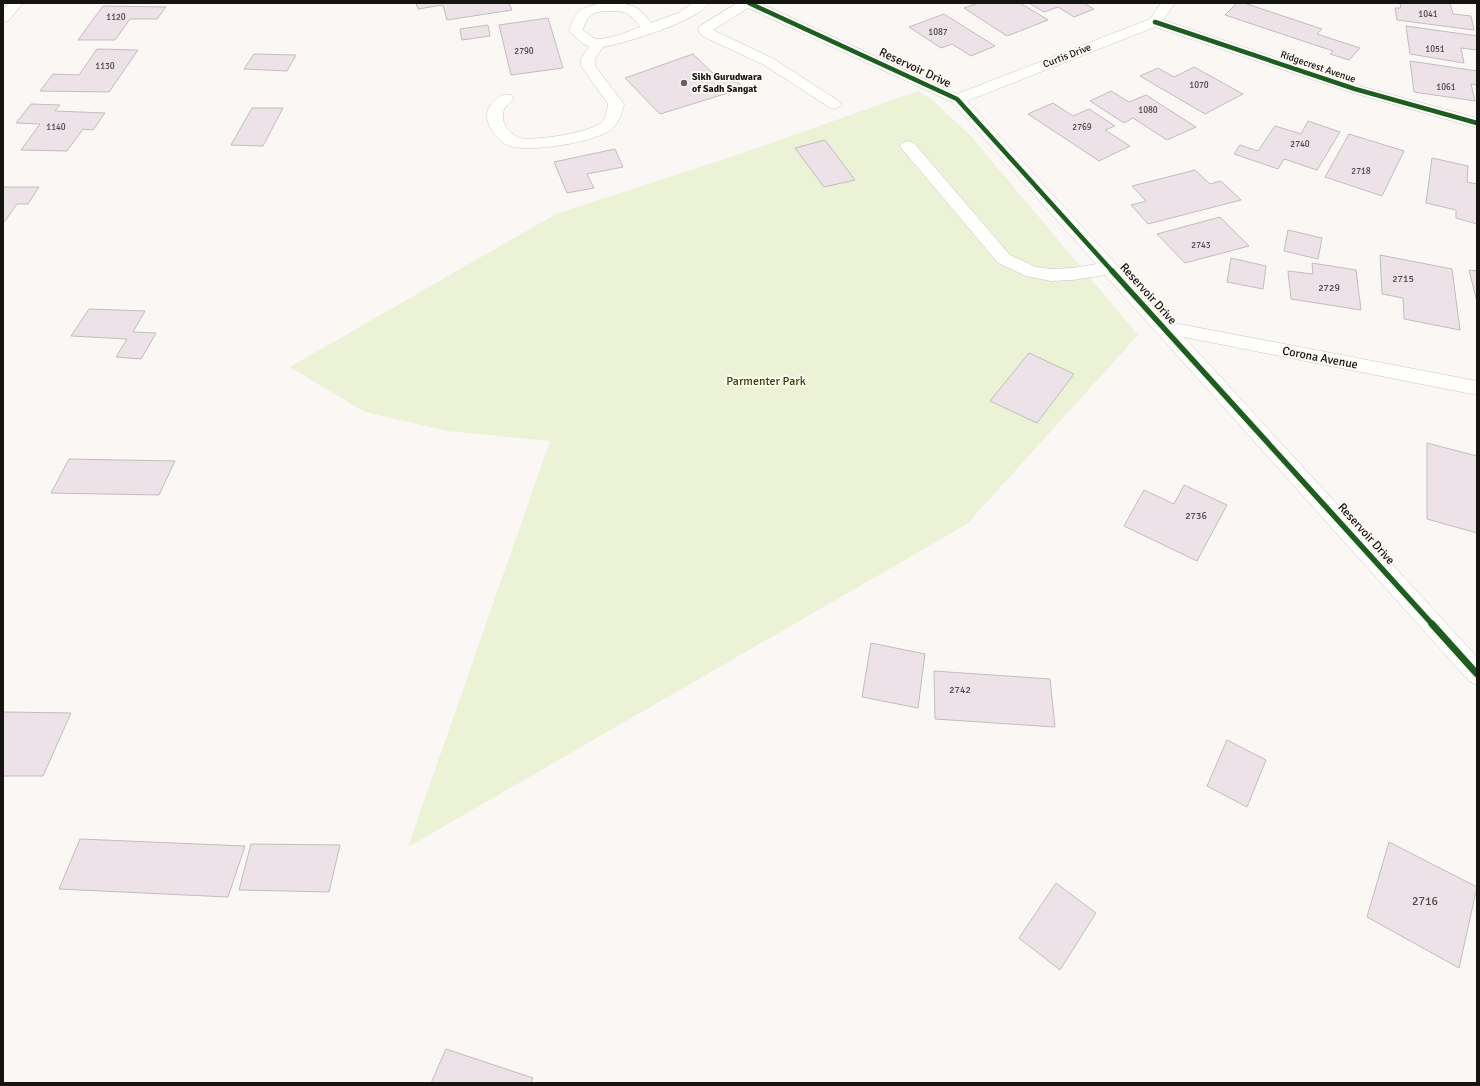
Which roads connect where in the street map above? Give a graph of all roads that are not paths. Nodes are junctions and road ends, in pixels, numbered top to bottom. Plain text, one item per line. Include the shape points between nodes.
1 (16, 3) edge
2 (702, 3) edge
3 (747, 3) edge
4 (1168, 3) edge
5 (3, 18) edge
6 (1155, 22) junction
7 (648, 29) junction
8 (598, 43) junction
9 (506, 98) dead end
10 (957, 99) junction
11 (834, 104) dead end
12 (1477, 123) edge
13 (908, 146) dead end
14 (1110, 268) junction
15 (1164, 327) junction
16 (1477, 388) edge
17 (1477, 674) edge

1 - 5 street
2 - 7 street via 683,16
3 - 10 street, Reservoir Drive
3 - 11 street via 705,29 707,33 769,62
4 - 6 street
6 - 10 street, Curtis Drive
6 - 12 street, Ridgecrest Avenue via 1355,90
7 - 8 street via 620,40
7 - 8 street via 633,10 624,6 592,9 583,14 576,31 588,41
8 - 9 street via 588,59 588,66 616,104 607,125 588,134 563,139 528,144 514,142 501,132 495,116 497,107
10 - 14 street, Reservoir Drive
13 - 14 street via 1004,259 1032,272 1051,275
14 - 15 street, Reservoir Drive
15 - 16 street, Corona Avenue
15 - 17 street, Reservoir Drive

